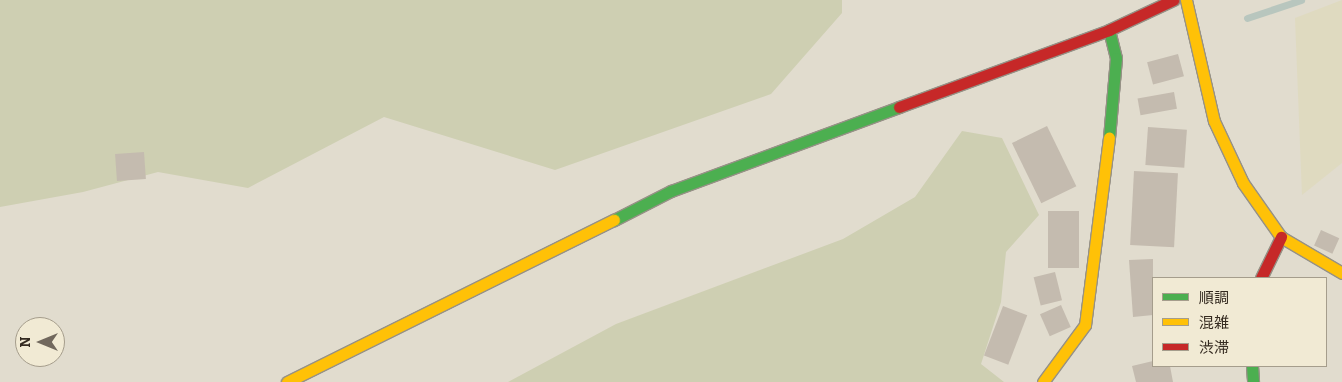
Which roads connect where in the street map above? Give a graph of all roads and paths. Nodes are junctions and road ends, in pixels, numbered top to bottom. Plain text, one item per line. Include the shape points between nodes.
1 (1173, 0) edge
2 (1186, 0) edge
3 (1109, 30) junction
4 (1281, 237) junction
5 (1342, 273) edge
6 (1261, 277) edge
7 (1252, 367) edge
8 (287, 382) edge
9 (1042, 382) edge
10 (1253, 382) edge

1 - 3 street
2 - 4 street via 1214,120 1243,183
3 - 8 street via 671,191
3 - 9 street via 1116,58 1106,178 1085,325 1071,348
4 - 5 street
4 - 6 street
7 - 10 street

